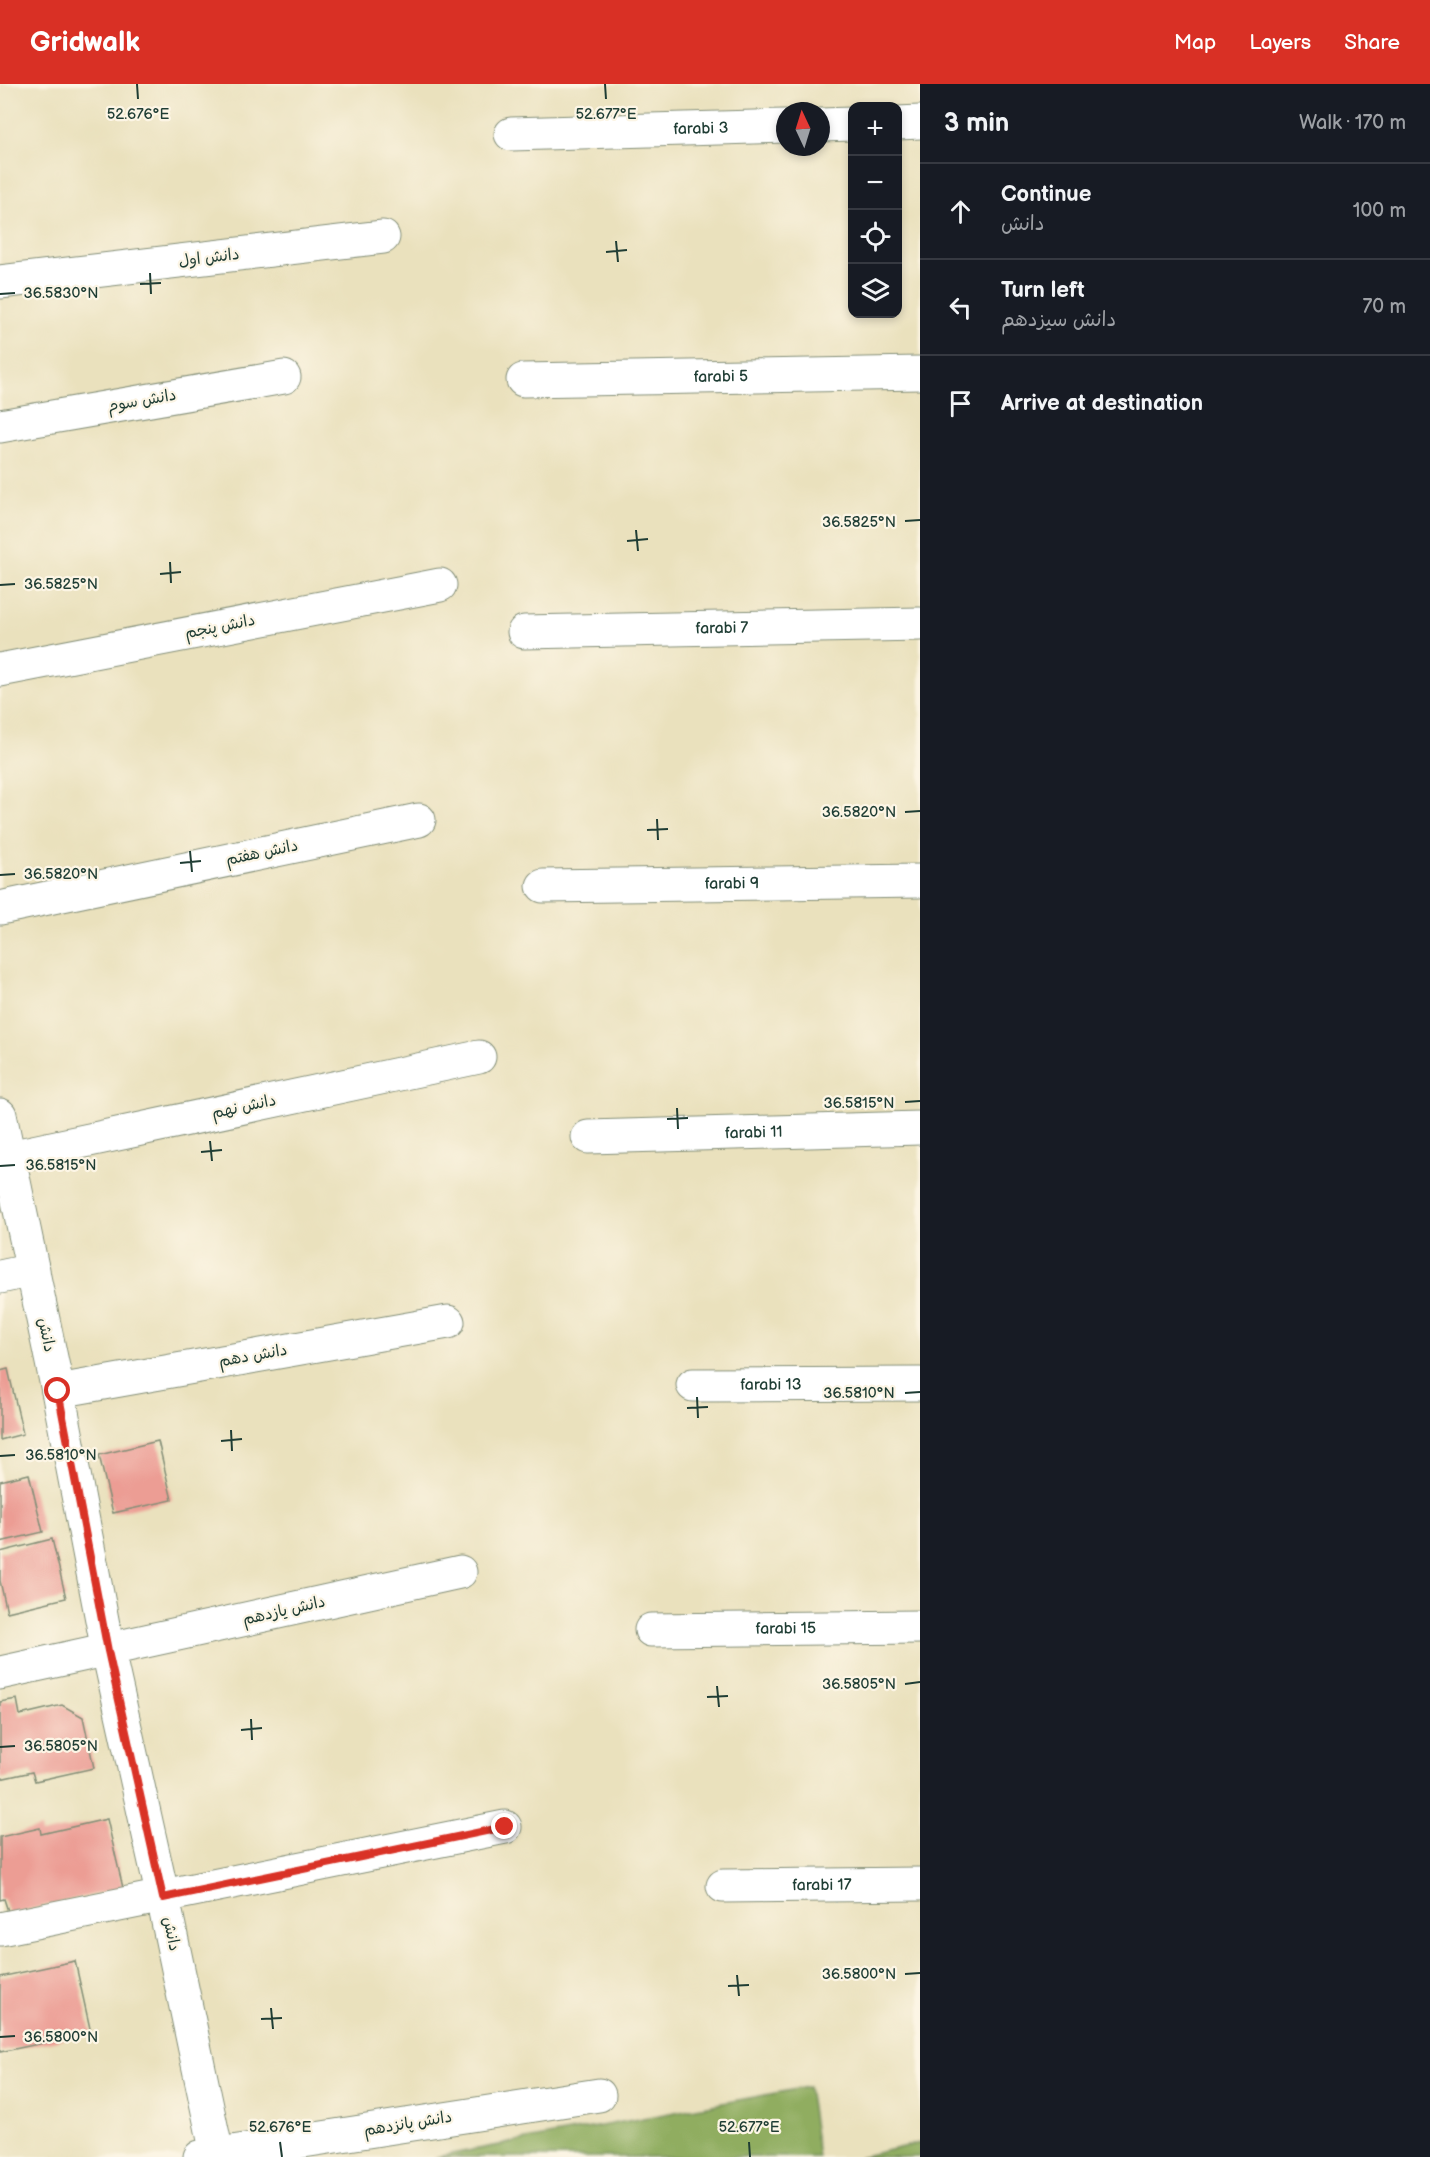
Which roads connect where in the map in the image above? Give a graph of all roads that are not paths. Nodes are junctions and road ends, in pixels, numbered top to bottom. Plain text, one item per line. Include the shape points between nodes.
1 (920, 122) edge
2 (902, 123) edge
3 (848, 124) edge
4 (830, 125) edge
5 (776, 126) edge
6 (511, 134) dead end
7 (383, 237) dead end
8 (0, 282) edge
9 (920, 373) edge
10 (284, 376) dead end
11 (523, 380) dead end
12 (0, 426) edge
13 (440, 585) dead end
14 (920, 624) edge
15 (524, 632) dead end
16 (0, 670) edge
17 (418, 820) dead end
18 (920, 881) edge
19 (543, 885) dead end
20 (0, 908) edge
21 (479, 1057) dead end
22 (0, 1115) edge
23 (920, 1128) edge
24 (588, 1137) dead end
25 (5, 1158) edge
26 (33, 1270) junction
27 (0, 1277) edge
28 (448, 1322) dead end
29 (920, 1384) edge
30 (693, 1385) dead end
31 (58, 1391) junction
32 (460, 1572) dead end
33 (920, 1627) edge
34 (651, 1630) dead end
35 (108, 1651) junction
36 (0, 1673) edge
37 (505, 1827) dead end
38 (920, 1884) edge
39 (723, 1886) dead end
40 (163, 1898) junction
41 (0, 1929) edge
42 (599, 2095) dead end
43 (208, 2155) edge

1 - 2 street
3 - 4 street
5 - 6 street, farabi 3
7 - 8 street, دانش اول
9 - 11 street, farabi 5
10 - 12 street, دانش سوم
13 - 16 street, دانش پنجم
14 - 15 street, farabi 7
17 - 20 street, دانش هفتم
18 - 19 street, farabi 9
21 - 25 street, دانش نهم
22 - 25 street, دانش
23 - 24 street, farabi 11
25 - 26 street, دانش
26 - 27 street
26 - 31 street, دانش
28 - 31 street, دانش دهم
29 - 30 street, farabi 13
31 - 35 street, دانش
32 - 35 street, دانش یازدهم
33 - 34 street, farabi 15
35 - 36 street, دانش یازدهم
35 - 40 street, دانش
37 - 40 street
38 - 39 street, farabi 17
40 - 41 street
40 - 43 street, دانش
42 - 43 street, دانش پانزدهم

